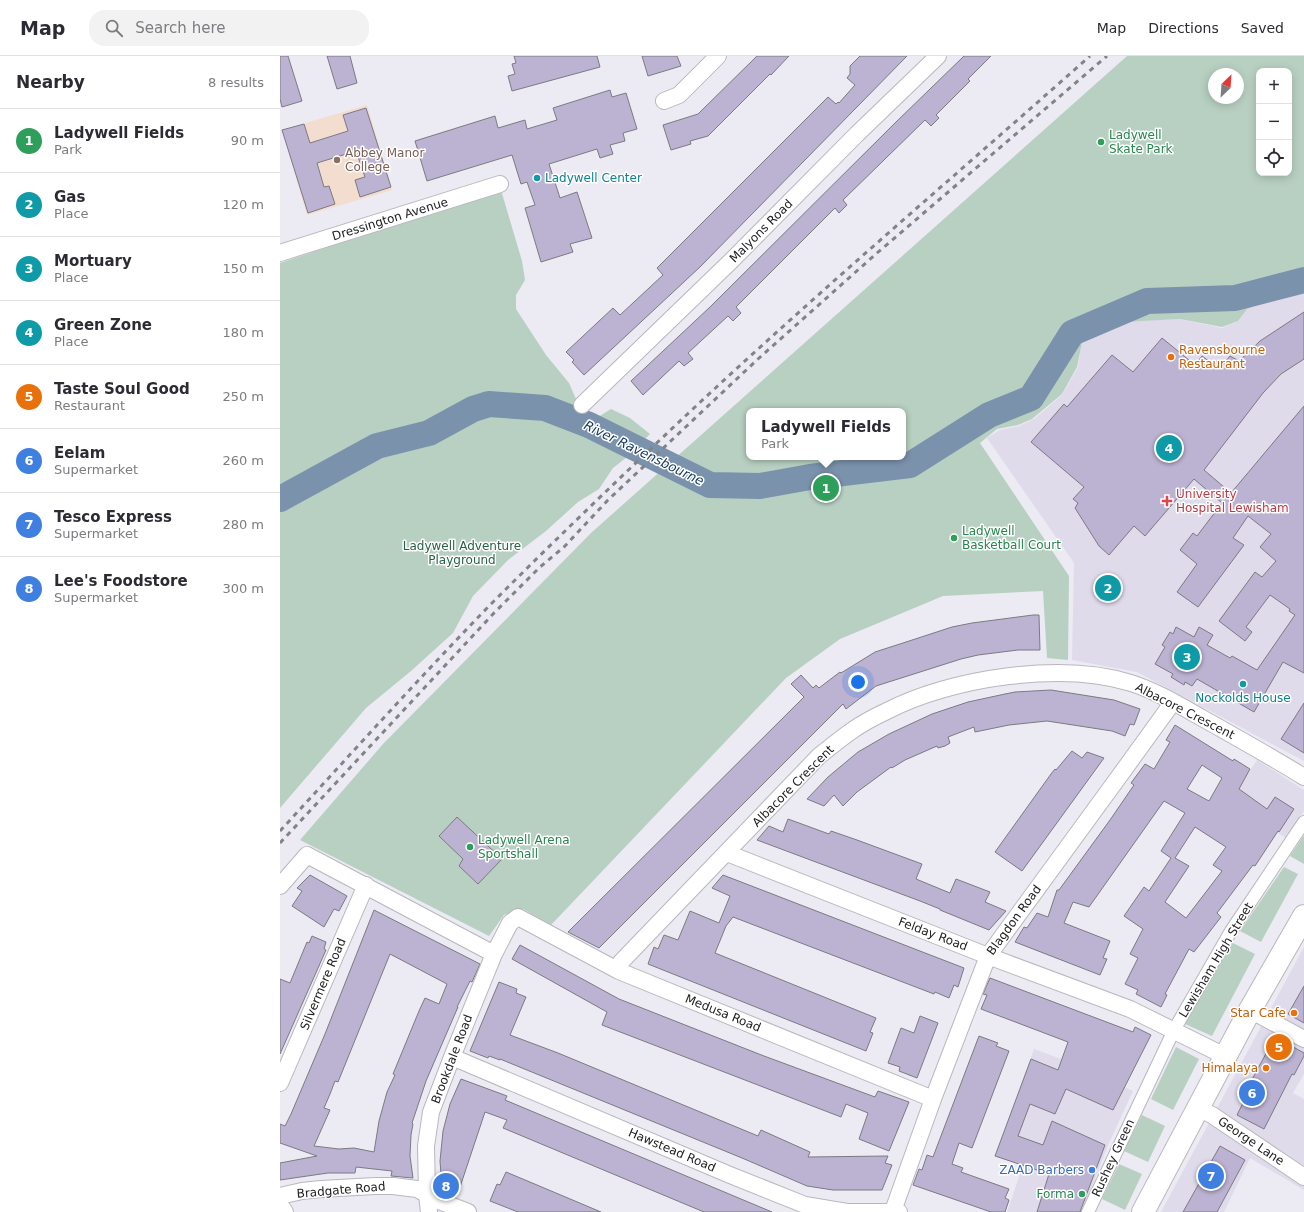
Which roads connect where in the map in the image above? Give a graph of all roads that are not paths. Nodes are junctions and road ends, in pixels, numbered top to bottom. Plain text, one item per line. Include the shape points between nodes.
1 (718, 56) edge
2 (938, 56) edge
3 (664, 101) dead end
4 (500, 184) dead end
5 (280, 253) edge
6 (582, 405) dead end
7 (1172, 702) junction
8 (1304, 777) edge
9 (1304, 822) edge
10 (727, 853) junction
11 (366, 885) junction
12 (280, 886) edge
13 (1304, 916) edge
14 (518, 917) joint
15 (494, 954) junction
16 (988, 956) junction
17 (619, 971) junction
18 (1250, 1010) junction
19 (1174, 1030) junction
20 (1304, 1039) edge
21 (1225, 1056) junction
22 (452, 1057) junction
23 (280, 1083) edge
24 (933, 1099) junction
25 (1139, 1104) joint
26 (1198, 1108) junction
27 (1304, 1176) edge
28 (427, 1194) junction
29 (280, 1196) edge
30 (280, 1205) edge
31 (285, 1212) edge
32 (429, 1212) edge
33 (468, 1212) edge
34 (896, 1212) edge
35 (1088, 1212) edge
36 (1143, 1212) edge

1 - 3 street via 679,95
2 - 6 street, Malyons Road
4 - 5 street, Dressington Avenue
7 - 8 street, Albacore Crescent
7 - 10 street, Albacore Crescent via 1148,689 1112,678 1053,673 1014,675 970,682 928,694 888,711 851,731 819,756
7 - 16 street, Blagdon Road
9 - 19 street, Lewisham High Street via 1231,931
10 - 16 street, Felday Road
10 - 17 street, Albacore Crescent via 622,962
11 - 12 street via 307,855
11 - 15 street
11 - 23 street, Silvermere Road
13 - 18 highway
14 - 15 street, Brookdale Road via 510,923
14 - 17 street, Medusa Road
15 - 22 street, Brookdale Road
16 - 19 street, Felday Road via 1130,1009
16 - 24 street, Blagdon Road
17 - 24 street, Medusa Road
18 - 20 street
18 - 21 highway
19 - 21 street, Felday Road
19 - 25 street, Lewisham High Street
21 - 26 highway
22 - 28 street, Brookdale Road via 431,1112 426,1146
22 - 34 street, Hawstead Road via 805,1205 847,1212
24 - 34 street, Blagdon Road
25 - 35 street, Rushey Green
26 - 27 street, George Lane
26 - 36 highway
28 - 29 street, Bradgate Road via 417,1189 375,1186 302,1191
28 - 32 street, Brookdale Road
28 - 33 street, Bradgate Road
30 - 31 street

